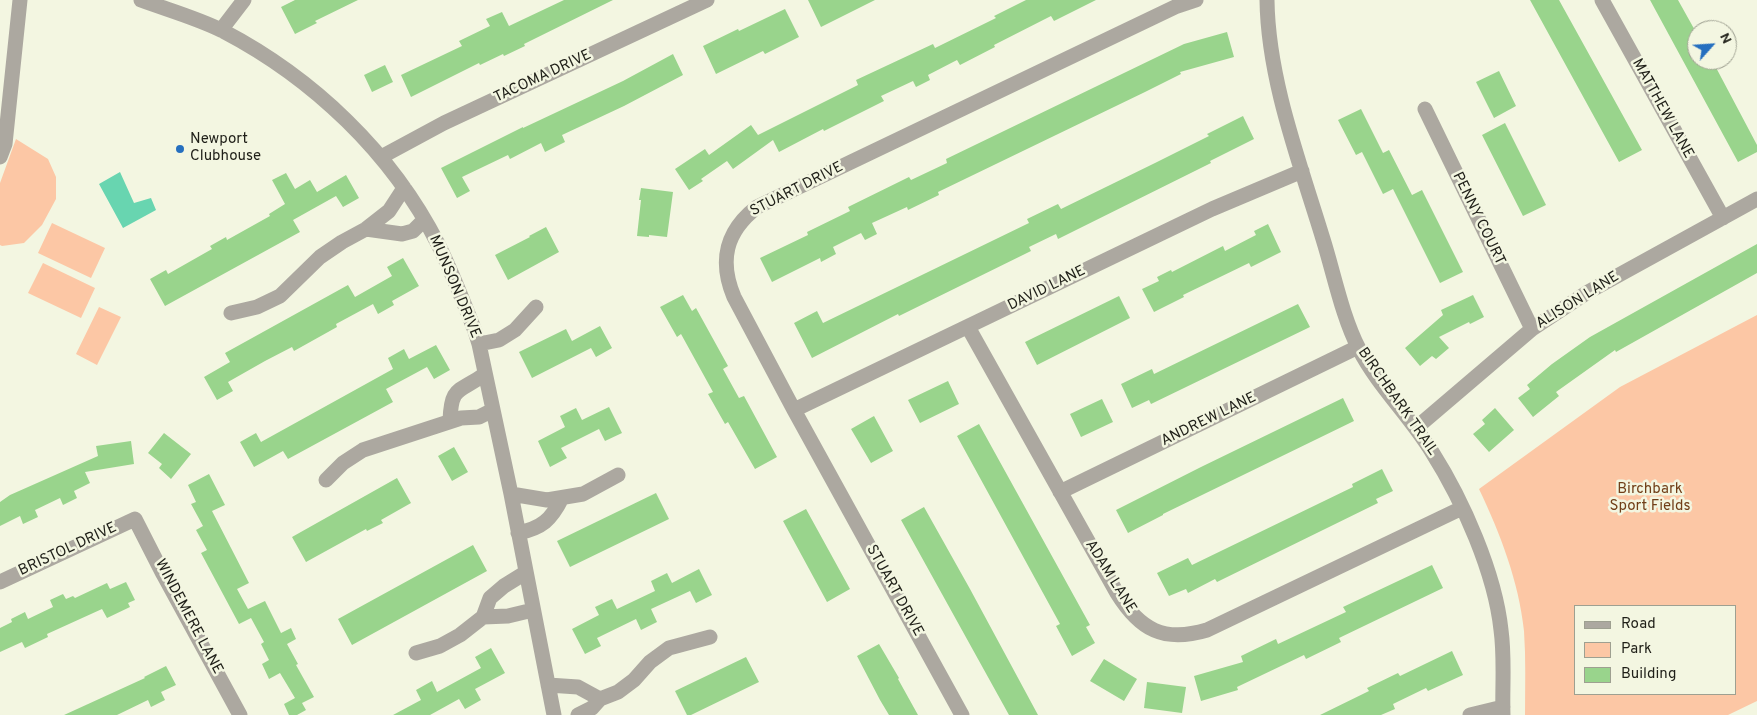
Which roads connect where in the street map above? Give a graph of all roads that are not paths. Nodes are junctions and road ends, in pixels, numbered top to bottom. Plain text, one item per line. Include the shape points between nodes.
1 (20, 0) edge
2 (141, 0) edge
3 (244, 0) edge
4 (707, 0) edge
5 (1196, 0) edge
6 (1267, 0) edge
7 (1602, 0) edge
8 (221, 30) junction
9 (1425, 109) dead end
10 (2, 148) edge
11 (381, 157) junction
12 (1302, 171) junction
13 (404, 188) junction
14 (1757, 199) edge
15 (1723, 218) junction
16 (424, 220) junction
17 (366, 229) junction
18 (536, 307) dead end
19 (231, 313) dead end
20 (968, 327) junction
21 (1532, 328) junction
22 (479, 344) junction
23 (1358, 347) junction
24 (485, 374) junction
25 (493, 410) junction
26 (794, 410) junction
27 (450, 421) junction
28 (1416, 428) junction
29 (618, 475) dead end
30 (326, 480) dead end
31 (1060, 492) junction
32 (511, 494) junction
33 (562, 498) junction
34 (1462, 508) junction
35 (135, 519) joint
36 (518, 533) junction
37 (525, 573) junction
38 (0, 582) edge
39 (533, 610) junction
40 (483, 617) junction
41 (710, 637) dead end
42 (416, 653) dead end
43 (548, 685) junction
44 (600, 699) junction
45 (1503, 711) edge
46 (236, 714) edge
47 (554, 715) edge
48 (578, 715) edge
49 (962, 715) edge
50 (1470, 715) edge

1 - 10 street
2 - 8 street, MUNSON DRIVE
3 - 8 street
4 - 11 street, TACOMA DRIVE via 444,123
5 - 26 street, STUART DRIVE via 1175,7 748,214 729,242 726,262 728,283
6 - 12 street, BIRCHBARK TRAIL via 1273,64
7 - 15 street, MATTHEW LANE
8 - 11 street, MUNSON DRIVE via 299,80 333,108
9 - 21 street, PENNY COURT
11 - 13 street, MUNSON DRIVE
12 - 20 street, DAVID LANE via 1212,209
12 - 23 street, BIRCHBARK TRAIL
13 - 16 street, MUNSON DRIVE
13 - 17 street via 389,211
14 - 15 street, ALISON LANE
15 - 21 street, ALISON LANE via 1588,292
16 - 17 street via 412,231 402,234
16 - 22 street, MUNSON DRIVE via 450,268
17 - 19 street via 320,257 280,296 257,307
18 - 22 street via 515,330 499,340
20 - 26 street, DAVID LANE
20 - 31 street, ADAM LANE
21 - 28 street, ALISON LANE
22 - 24 street, MUNSON DRIVE
23 - 28 street, BIRCHBARK TRAIL
23 - 31 street, ANDREW LANE
24 - 25 street, MUNSON DRIVE
24 - 27 street via 455,394
25 - 27 street via 479,417
25 - 32 street, MUNSON DRIVE
26 - 49 street, STUART DRIVE
27 - 30 street via 363,450
28 - 34 street, BIRCHBARK TRAIL via 1441,466
29 - 33 street via 583,494
31 - 34 street, ADAM LANE via 1135,618 1147,627 1183,636 1207,630
32 - 33 street via 547,500
32 - 36 street, MUNSON DRIVE
33 - 36 street via 548,521
34 - 45 street, BIRCHBARK TRAIL via 1484,562 1501,628
35 - 38 street, BRISTOL DRIVE
35 - 46 street, WINDEMERE LANE
36 - 37 street, MUNSON DRIVE
37 - 39 street, MUNSON DRIVE
37 - 40 street via 490,598
39 - 40 street
39 - 43 street, MUNSON DRIVE
40 - 42 street via 440,646
41 - 44 street via 669,648 618,692
43 - 44 street via 578,687
43 - 47 street, MUNSON DRIVE
44 - 48 street via 592,708
45 - 50 street

